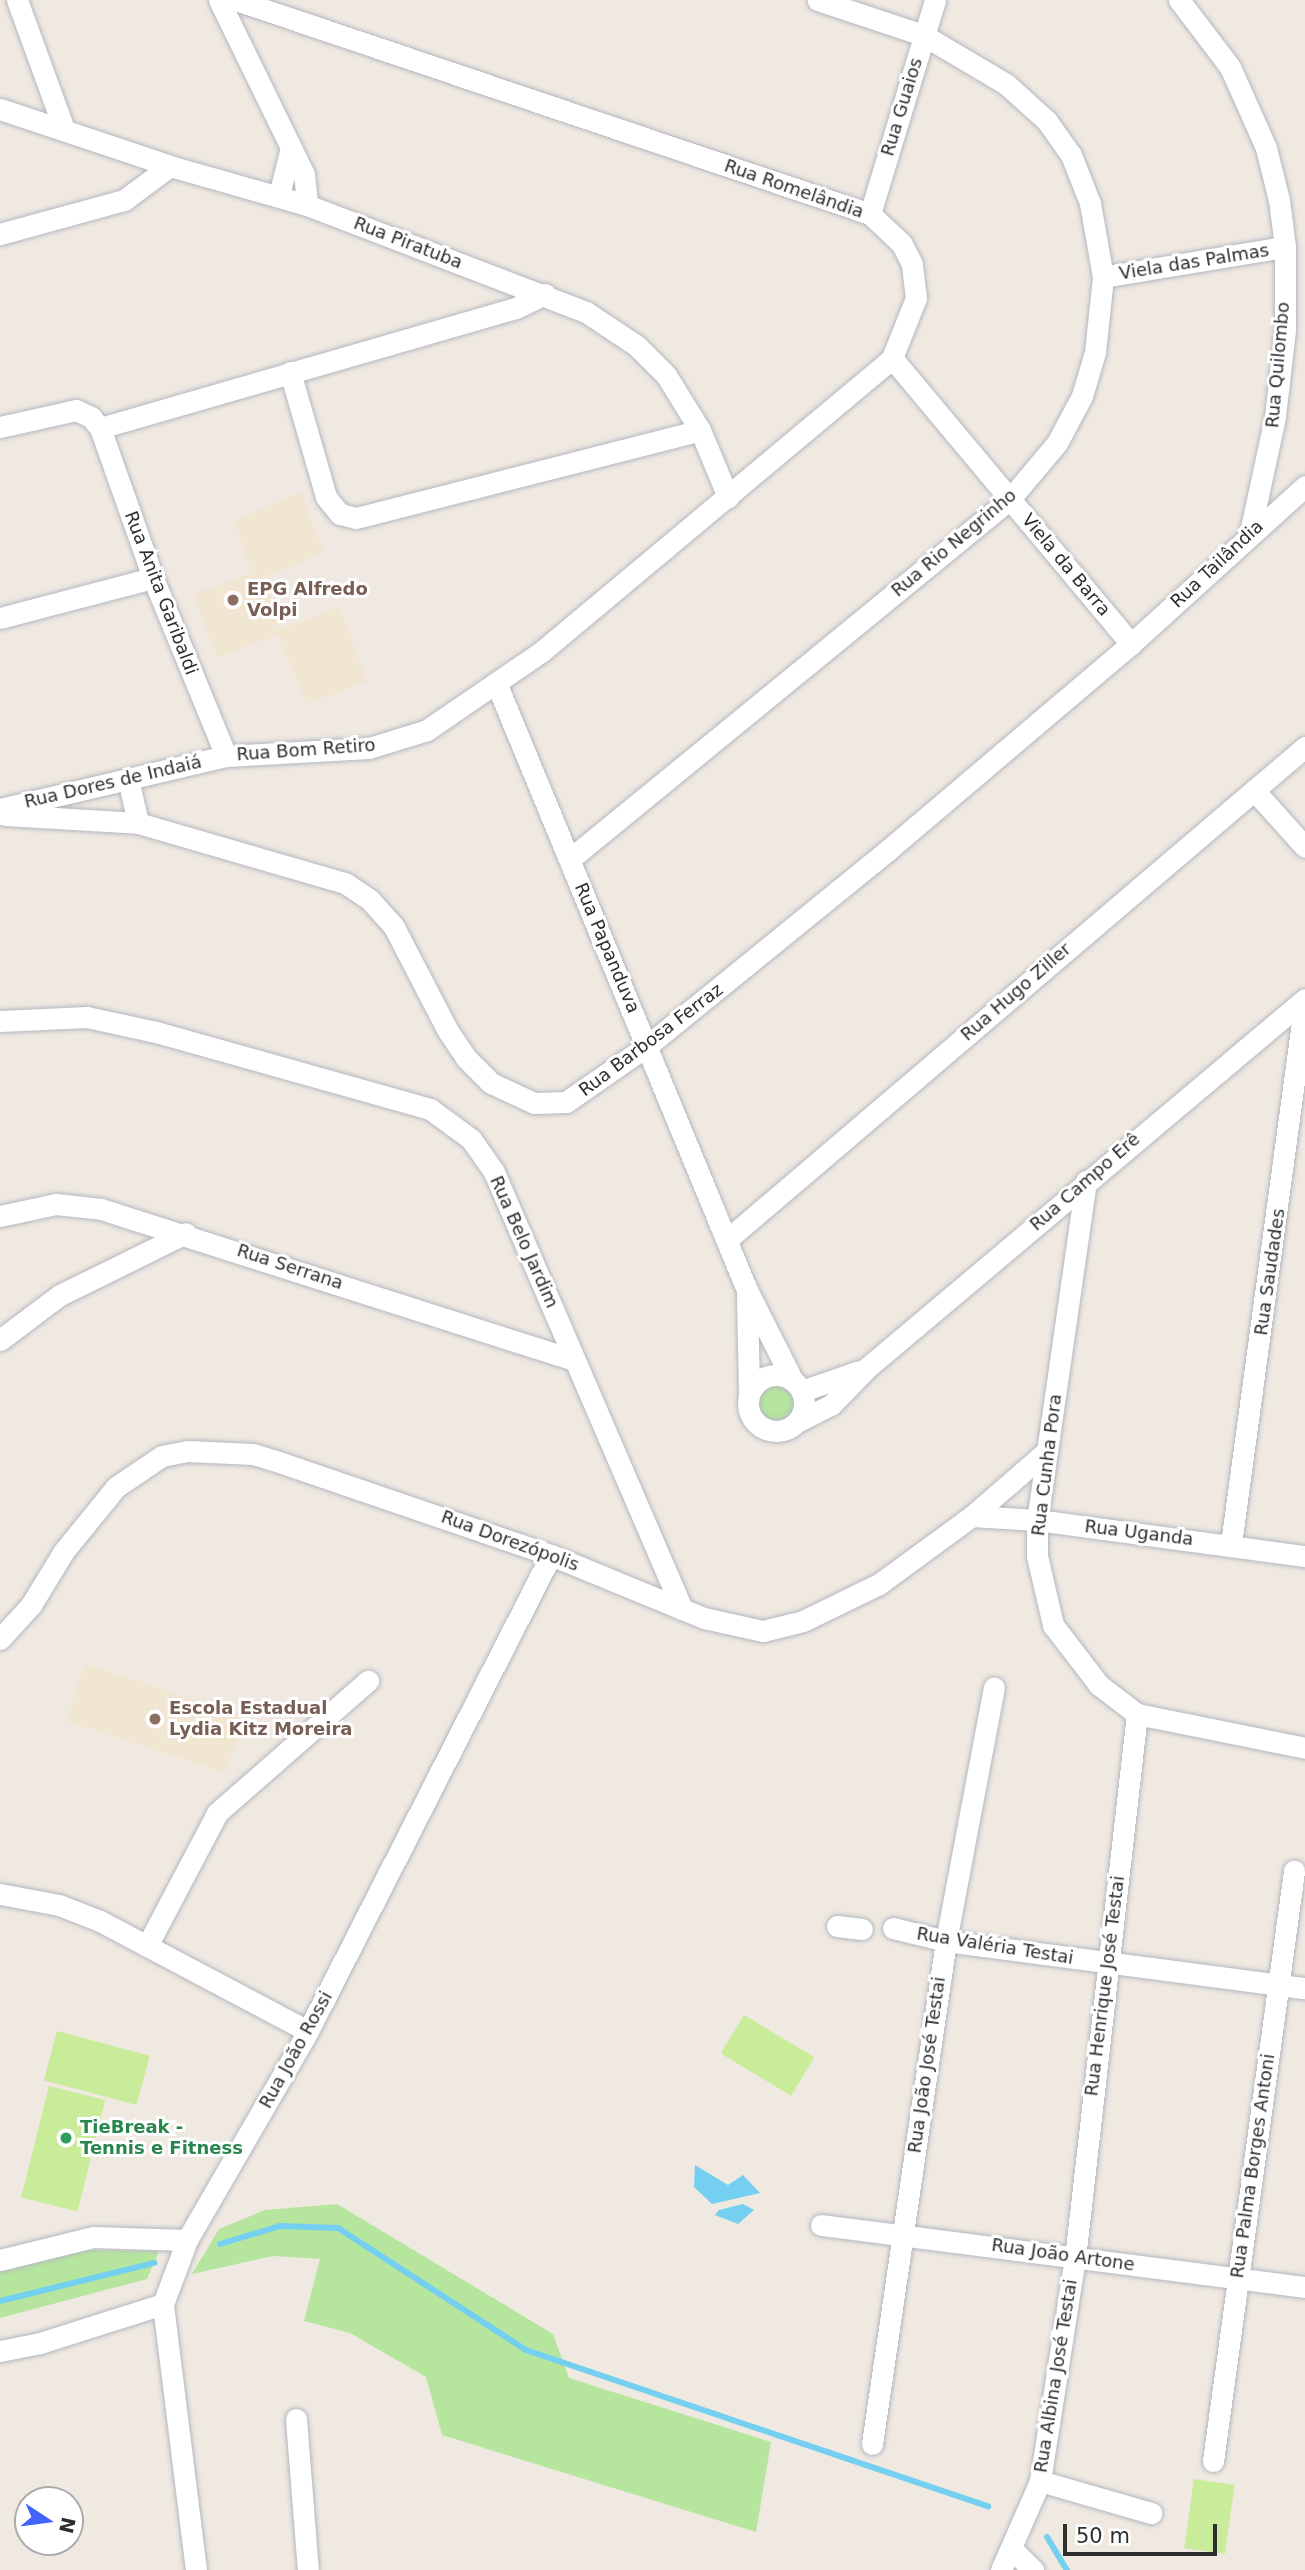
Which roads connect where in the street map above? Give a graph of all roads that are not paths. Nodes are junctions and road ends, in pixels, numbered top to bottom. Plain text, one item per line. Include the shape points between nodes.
1 (17, 0) edge
2 (219, 0) edge
3 (236, 0) edge
4 (818, 0) edge
5 (935, 0) edge
6 (1179, 0) edge
7 (923, 35) junction
8 (0, 108) edge
9 (64, 129) junction
10 (291, 148) junction
11 (170, 166) junction
12 (279, 195) junction
13 (307, 205) junction
14 (870, 214) junction
15 (0, 234) edge
16 (1284, 247) junction
17 (1103, 277) junction
18 (545, 294) junction
19 (892, 358) junction
20 (290, 372) junction
21 (0, 427) edge
22 (100, 428) junction
23 (700, 430) junction
24 (1266, 463) junction
25 (1300, 490) edge
26 (728, 497) junction
27 (1010, 499) junction
28 (1250, 533) junction
29 (153, 578) junction
30 (0, 618) edge
31 (1131, 644) junction
32 (497, 685) junction
33 (1305, 747) edge
34 (226, 755) junction
35 (128, 779) junction
36 (1254, 790) junction
37 (0, 812) edge
38 (138, 823) junction
39 (1305, 847) edge
40 (569, 859) junction
41 (1305, 1000) edge
42 (0, 1021) edge
43 (647, 1046) junction
44 (1086, 1181) junction
45 (0, 1216) edge
46 (186, 1233) junction
47 (729, 1238) junction
48 (747, 1290) junction
49 (0, 1340) edge
50 (575, 1360) junction
51 (868, 1367) junction
52 (797, 1385) junction
53 (749, 1394) junction
54 (797, 1422) junction
55 (1047, 1451) junction
56 (972, 1516) junction
57 (1037, 1520) junction
58 (1231, 1544) junction
59 (551, 1555) junction
60 (1305, 1556) edge
61 (682, 1609) junction
62 (0, 1639) edge
63 (368, 1681) dead end
64 (994, 1688) dead end
65 (1138, 1714) junction
66 (1305, 1748) edge
67 (1294, 1871) dead end
68 (0, 1894) edge
69 (837, 1926) dead end
70 (893, 1928) dead end
71 (862, 1929) dead end
72 (946, 1941) junction
73 (147, 1946) junction
74 (1107, 1964) junction
75 (1279, 1985) junction
76 (1305, 1988) edge
77 (308, 2031) junction
78 (821, 2225) dead end
79 (903, 2232) junction
80 (187, 2240) junction
81 (1075, 2258) junction
82 (0, 2260) edge
83 (1237, 2277) junction
84 (1305, 2287) edge
85 (163, 2304) junction
86 (0, 2351) edge
87 (296, 2419) dead end
88 (872, 2444) dead end
89 (1213, 2460) dead end
90 (1040, 2481) junction
91 (1151, 2513) dead end
92 (1012, 2549) junction
93 (196, 2570) edge
94 (308, 2570) edge
95 (1001, 2570) edge
96 (1033, 2570) edge

1 - 9 street
2 - 10 street
3 - 14 street, Rua Romelândia
4 - 7 street, Rua Rio Negrinho
5 - 7 street, Rua Guaios
6 - 16 street, Rua Quilombo via 1230,67 1266,148
7 - 14 street, Rua Guaios
7 - 17 street, Rua Rio Negrinho via 1006,84 1047,121 1070,155 1090,203
8 - 9 street, Rua Piratuba
9 - 11 street, Rua Piratuba
10 - 12 street
10 - 13 street via 307,184
11 - 12 street, Rua Piratuba
11 - 15 street via 124,200
12 - 13 street, Rua Piratuba
13 - 18 street, Rua Piratuba
14 - 19 street, Rua Romelândia via 902,244 916,281 913,308
16 - 17 street, Viela das Palmas
16 - 24 street, Rua Quilombo via 1285,330
17 - 27 street, Rua Rio Negrinho via 1095,352 1082,396 1057,443
18 - 20 street via 516,308
18 - 23 street, Rua Piratuba via 586,312 637,346 666,375
19 - 26 street, Rua Romelândia
19 - 27 street, Viela da Barra
20 - 22 street
20 - 23 street via 327,496 340,514 356,518
21 - 22 street, Rua Anita Garibaldi via 66,410 84,412
22 - 29 street, Rua Anita Garibaldi
23 - 26 street, Rua Piratuba
24 - 25 street
24 - 28 street, Rua Quilombo
25 - 28 street, Rua Tailândia
26 - 32 street, Rua Romelândia
27 - 31 street, Viela da Barra
27 - 40 street, Rua Rio Negrinho
28 - 31 street, Rua Tailândia
29 - 30 street
29 - 34 street, Rua Anita Garibaldi
31 - 43 street, Rua Barbosa Ferraz
32 - 34 street, Rua Bom Retiro via 427,730 398,741 369,748
32 - 40 street, Rua Papanduva
33 - 36 street, Rua Hugo Ziller
34 - 35 street, Rua Dores de Indaiá
35 - 37 street, Rua Dores de Indaiá
35 - 38 street
36 - 39 street
36 - 47 street, Rua Hugo Ziller
37 - 38 street, Rua Barbosa Ferraz
38 - 43 street, Rua Barbosa Ferraz via 314,871 345,883 370,900 394,927 466,1058 514,1098 550,1105 566,1102
40 - 43 street, Rua Papanduva
41 - 44 street, Rua Campo Erê
41 - 58 street, Rua Saudades
42 - 50 street, Rua Belo Jardim via 87,1017 156,1032 430,1109 451,1121 471,1139 494,1172
43 - 47 street, Rua Papanduva
44 - 51 street, Rua Campo Erê
44 - 55 street, Rua Cunha Pora
45 - 46 street, Rua Serrana via 56,1204 80,1205
46 - 49 street via 60,1295
46 - 50 street, Rua Serrana
47 - 48 street, Rua Papanduva
48 - 52 street, Rua Papanduva
48 - 53 street, Rua Papanduva
50 - 61 street, Rua Belo Jardim
51 - 52 street, Rua Campo Erê
51 - 54 street, Rua Campo Erê via 831,1405
52 - 53 street via 767,1376
52 - 54 street via 804,1407
53 - 54 street via 750,1413 762,1428 781,1431
55 - 56 street, Rua Dorezópolis
55 - 57 street, Rua Cunha Pora
56 - 57 street, Rua Uganda
56 - 61 street, Rua Dorezópolis via 879,1584 782,1629 743,1629
57 - 58 street, Rua Uganda
57 - 65 street, Rua Cunha Pora via 1037,1556 1053,1625 1099,1685
58 - 60 street, Rua Uganda
59 - 61 street, Rua Dorezópolis
59 - 62 street, Rua Dorezópolis via 253,1454 188,1451 162,1456 116,1487 64,1550 31,1605
59 - 77 street, Rua João Rossi
63 - 73 street via 218,1813
64 - 72 street, Rua João José Testai
65 - 66 street
65 - 74 street, Rua Henrique José Testai
67 - 75 street, Rua Palma Borges Antoni
68 - 73 street via 59,1905
69 - 71 street
70 - 72 street, Rua Valéria Testai
72 - 74 street, Rua Valéria Testai
72 - 79 street, Rua João José Testai
73 - 77 street
74 - 75 street, Rua Valéria Testai
74 - 81 street, Rua Henrique José Testai
75 - 76 street, Rua Valéria Testai
75 - 83 street, Rua Palma Borges Antoni
77 - 80 street, Rua João Rossi
78 - 79 street, Rua João Artone
79 - 81 street, Rua João Artone
79 - 88 street, Rua João José Testai
80 - 82 street via 93,2237
80 - 85 street, Rua João Rossi
81 - 83 street, Rua João Artone
81 - 90 street, Rua Albina José Testai
83 - 84 street, Rua João Artone
83 - 89 street, Rua Palma Borges Antoni
85 - 86 street
85 - 93 street, Rua João Rossi
87 - 94 street
90 - 91 street
90 - 92 street, Rua Albina José Testai
92 - 95 street, Rua Albina José Testai
92 - 96 street

